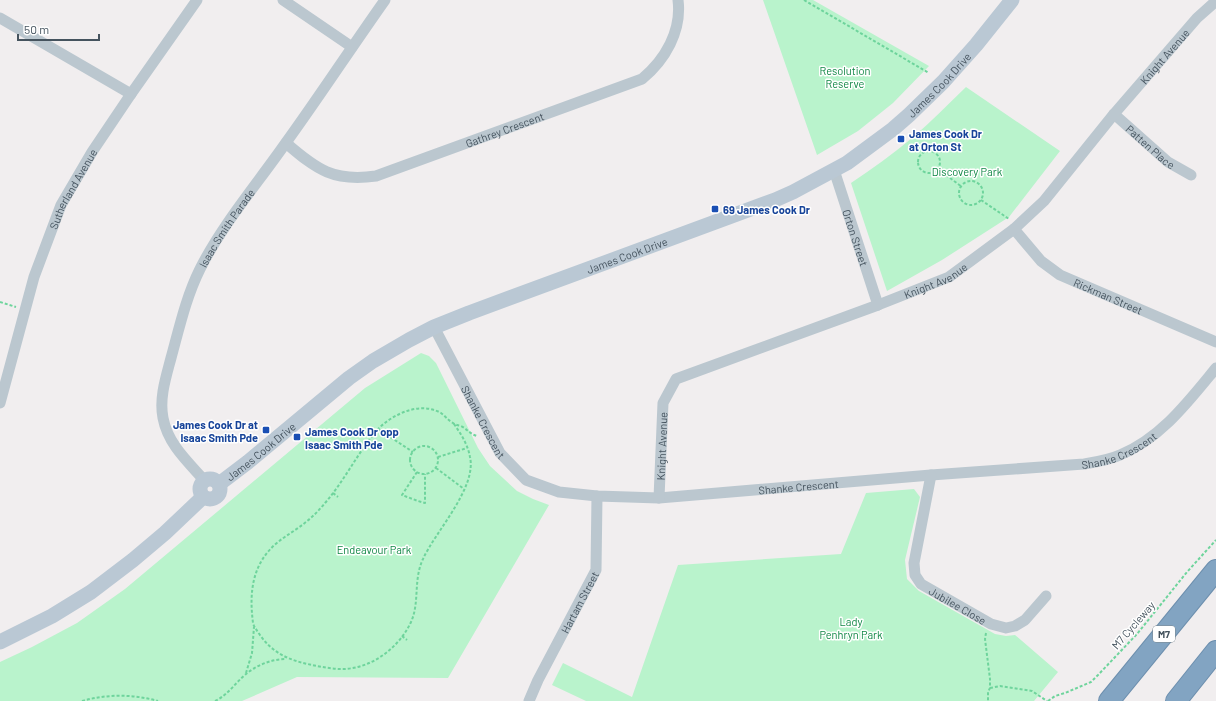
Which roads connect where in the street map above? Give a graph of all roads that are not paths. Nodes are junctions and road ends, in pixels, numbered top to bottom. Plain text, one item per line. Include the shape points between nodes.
1 (197, 0) edge
2 (283, 0) edge
3 (385, 0) edge
4 (678, 0) edge
5 (1012, 0) edge
6 (1216, 1) edge
7 (0, 18) edge
8 (352, 47) junction
9 (131, 94) junction
10 (1114, 114) junction
11 (286, 143) junction
12 (834, 170) junction
13 (1191, 175) dead end
14 (1016, 227) junction
15 (878, 305) junction
16 (434, 327) junction
17 (1216, 342) edge
18 (1216, 368) edge
19 (0, 403) edge
20 (931, 475) junction
21 (204, 480) junction
22 (219, 484) junction
23 (597, 496) junction
24 (203, 497) junction
25 (659, 498) junction
26 (1216, 570) edge
27 (1046, 596) dead end
28 (0, 642) edge
29 (1216, 651) edge
30 (1110, 700) edge
31 (529, 701) edge
32 (1176, 701) edge

1 - 9 street, Sutherland Avenue
2 - 8 street
3 - 8 street, Isaac Smith Parade
4 - 11 street, Gathrey Crescent via 679,19 672,42 653,70 642,79 384,174 360,179 328,173
5 - 12 street, James Cook Drive via 925,101 893,129
6 - 10 street, Knight Avenue via 1197,18
7 - 9 street
8 - 11 street, Isaac Smith Parade
9 - 19 street, Sutherland Avenue via 92,152 61,205 36,271
10 - 13 street, Patten Place via 1168,162
10 - 14 street, Knight Avenue via 1044,201
11 - 21 street, Isaac Smith Parade via 200,269 163,388 163,417 169,436 181,455
12 - 15 street, Orton Street
12 - 16 street, James Cook Drive via 775,200
14 - 15 street, Knight Avenue via 949,277
14 - 17 street, Rickman Street via 1041,261 1060,274
15 - 25 street, Knight Avenue via 676,379 663,403
16 - 22 street, James Cook Drive via 391,350 349,378
16 - 23 street, Shanke Crescent via 500,453 510,464 526,480 559,492
18 - 20 street, Shanke Crescent via 1159,432 1119,456 1084,464
20 - 25 street, Shanke Crescent
20 - 27 street, Jubilee Close via 914,563 915,575 921,584 991,624 1006,628 1025,620
21 - 22 street via 213,479
21 - 24 street via 199,489
22 - 24 street via 220,491 217,496 210,499
23 - 25 street, Shanke Crescent
23 - 31 street, Hartam Street via 596,570
24 - 28 street via 165,533 91,592 52,616
26 - 30 highway, M7
29 - 32 highway

